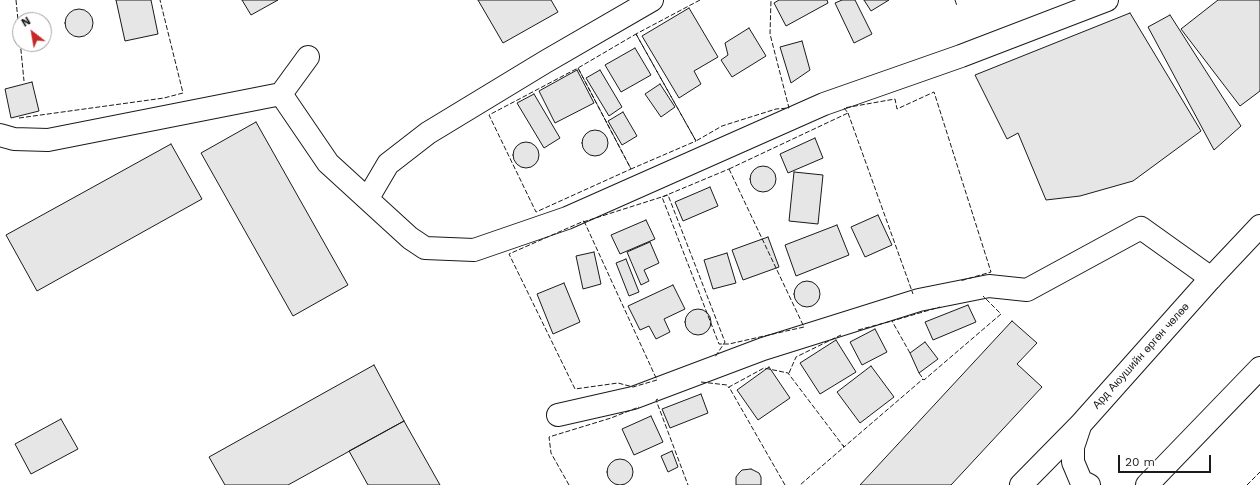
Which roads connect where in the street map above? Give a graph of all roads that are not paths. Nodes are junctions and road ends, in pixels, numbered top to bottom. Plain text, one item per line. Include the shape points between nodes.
1 (652, 0) edge
2 (1107, 0) edge
3 (308, 57) dead end
4 (281, 94) junction
5 (0, 135) edge
6 (368, 198) junction
7 (1260, 226) edge
8 (1211, 278) junction
9 (1260, 368) edge
10 (558, 415) dead end
11 (1080, 425) junction
12 (1021, 485) edge
13 (1089, 485) edge
14 (1146, 485) edge

1 - 6 street via 428,133 388,164
2 - 6 street via 961,56 824,104 567,218 474,250 425,248 410,238
3 - 4 street
4 - 5 street via 48,140 14,139
4 - 6 street via 328,163
7 - 8 street, Ард Аюушийн өргөн чөлөө
8 - 10 street via 1141,228 1027,290 989,286 919,300 763,349 633,398
8 - 11 street, Ард Аюушийн өргөн чөлөө
9 - 14 street
11 - 12 street, Ард Аюушийн өргөн чөлөө
11 - 13 street via 1073,447 1073,462 1081,481

